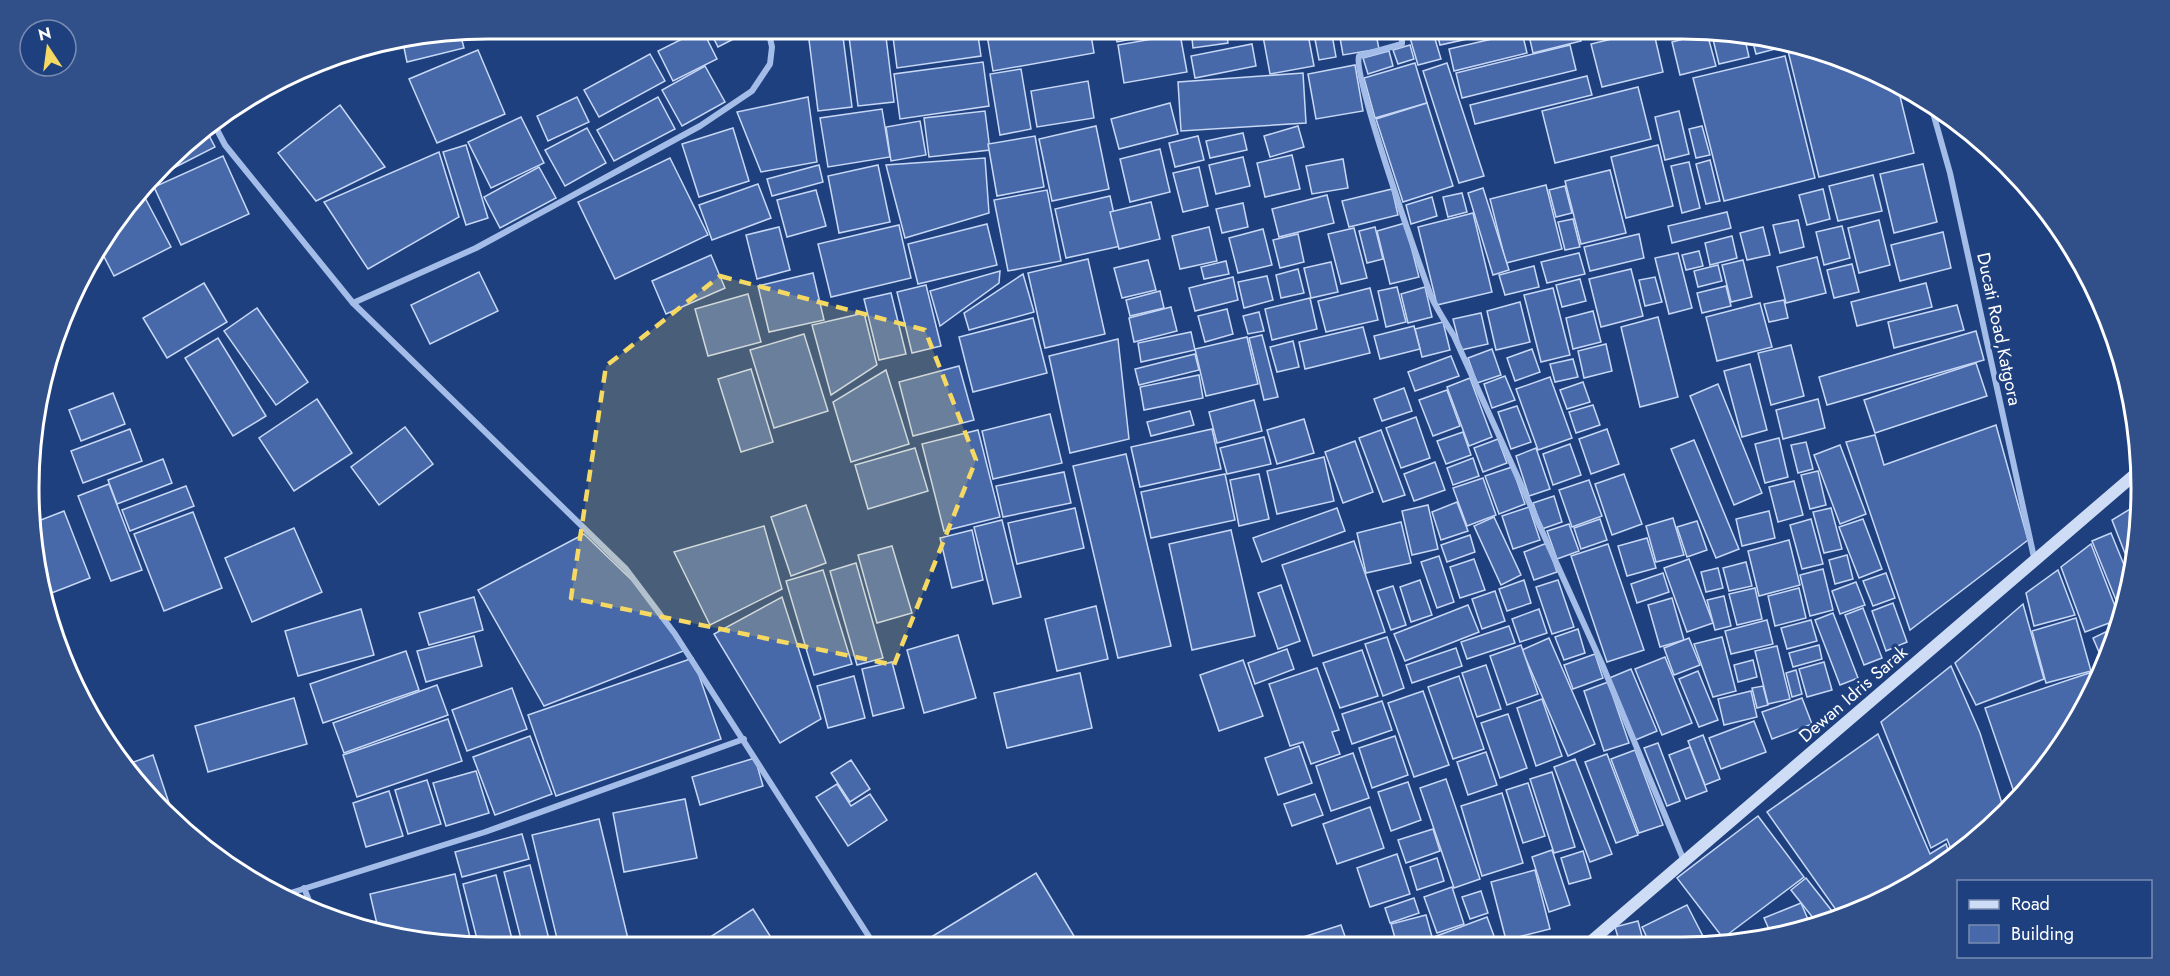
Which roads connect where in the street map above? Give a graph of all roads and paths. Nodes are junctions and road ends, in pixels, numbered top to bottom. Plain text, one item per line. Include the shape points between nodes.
1 (770, 39) edge
2 (1402, 39) edge
3 (1934, 117) edge
4 (217, 130) edge
5 (353, 303) junction
6 (2131, 478) edge
7 (2035, 562) junction
8 (744, 739) junction
9 (1684, 862) junction
10 (304, 888) junction
11 (292, 892) edge
12 (309, 900) edge
13 (869, 937) edge
14 (1596, 937) edge

1 - 5 street via 770,64 752,91 700,126 476,248
2 - 9 street via 1402,44 1359,56 1357,67 1432,298 1454,336 1602,664
3 - 7 street, Ducati Road,Katgora
4 - 5 street via 225,145
5 - 8 street via 626,569 675,634
6 - 7 main road, Dewan Idris Sarak
7 - 9 main road, Dewan Idris Sarak
8 - 10 street via 485,832
8 - 13 street
9 - 14 main road, Dewan Idris Sarak
10 - 11 street
10 - 12 street

